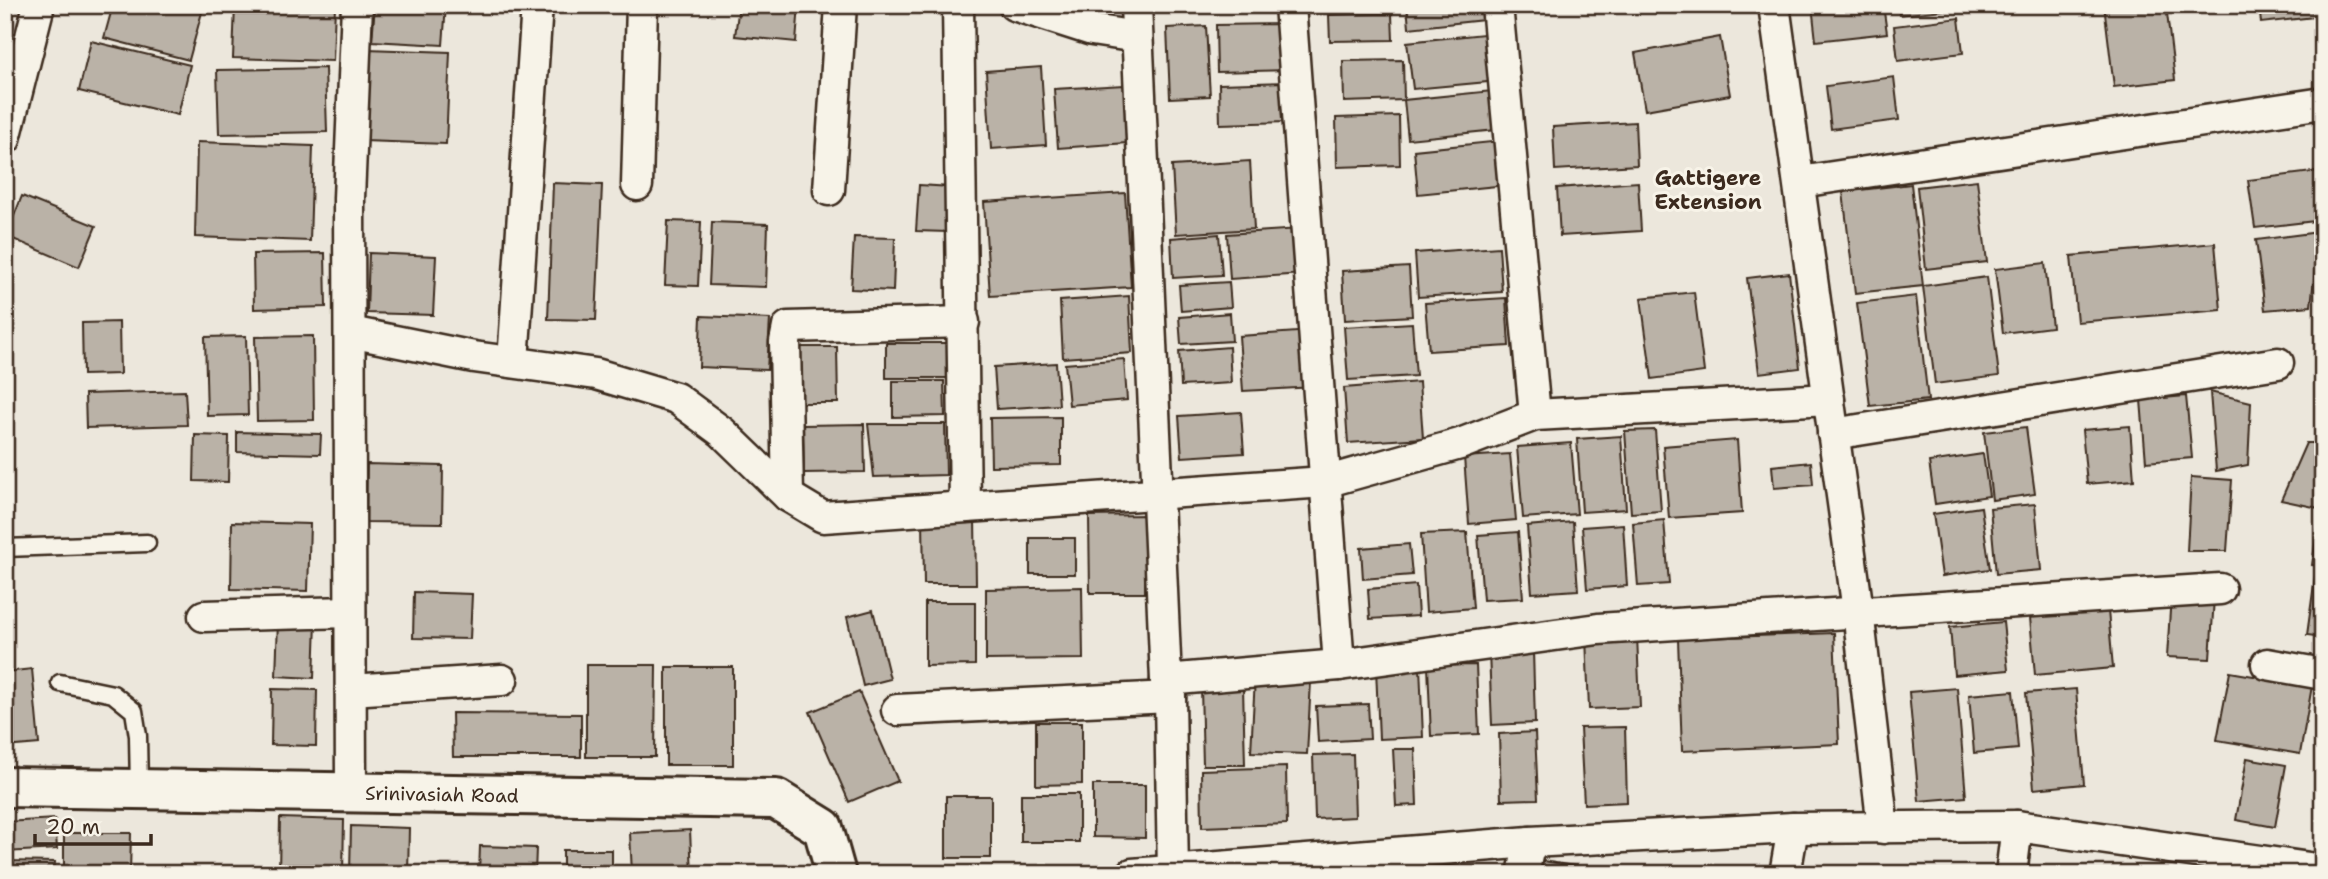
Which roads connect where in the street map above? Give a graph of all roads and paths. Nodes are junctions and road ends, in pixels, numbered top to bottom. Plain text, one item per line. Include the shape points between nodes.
1 (39, 5) edge
2 (357, 5) edge
3 (537, 5) edge
4 (642, 5) edge
5 (841, 5) edge
6 (958, 5) edge
7 (1014, 5) edge
8 (1136, 5) edge
9 (1290, 5) edge
10 (1497, 5) edge
11 (1774, 5) edge
12 (1137, 37) junction
13 (2323, 103) edge
14 (5, 139) edge
15 (1800, 182) junction
16 (637, 185) dead end
17 (830, 190) dead end
18 (964, 322) junction
19 (350, 332) junction
20 (513, 362) junction
21 (2278, 363) dead end
22 (1829, 400) junction
23 (1535, 415) junction
24 (1833, 434) junction
25 (1325, 482) junction
26 (1157, 493) junction
27 (788, 496) junction
28 (965, 506) junction
29 (147, 543) dead end
30 (5, 548) edge
31 (2220, 589) dead end
32 (1858, 611) junction
33 (350, 612) junction
34 (204, 616) dead end
35 (2267, 664) dead end
36 (1339, 665) junction
37 (2323, 674) edge
38 (502, 680) dead end
39 (60, 683) dead end
40 (1168, 689) junction
41 (351, 691) junction
42 (897, 710) dead end
43 (5, 787) edge
44 (139, 789) junction
45 (351, 792) junction
46 (2017, 826) junction
47 (1793, 828) junction
48 (1883, 828) junction
49 (1530, 842) junction
50 (2323, 870) edge
51 (1173, 872) edge
52 (836, 874) edge
53 (1132, 874) edge
54 (1523, 874) edge
55 (1785, 874) edge
56 (2011, 874) edge

1 - 14 street
2 - 19 street via 349,198
3 - 20 street
4 - 16 street
5 - 17 street
6 - 18 street
7 - 12 street via 1092,30
8 - 12 street
9 - 25 street
10 - 23 street
11 - 15 street
12 - 26 street
13 - 15 street
15 - 22 street
18 - 27 street via 788,327
18 - 28 street
19 - 20 street
19 - 33 street
20 - 27 street via 596,374 676,398 722,432
21 - 24 street
22 - 23 street
22 - 24 street
23 - 25 street via 1460,444
24 - 32 street
25 - 26 street
25 - 36 street
26 - 28 street
26 - 40 street
27 - 28 street via 823,517
29 - 30 lane
31 - 32 street
32 - 36 street via 1598,629
32 - 48 street
33 - 34 street
33 - 41 street
35 - 37 street
36 - 40 street
38 - 41 street
39 - 44 lane via 113,694 134,711
40 - 42 street
40 - 51 street
41 - 45 street
43 - 44 street, Srinivasiah Road
44 - 45 street, Srinivasiah Road
45 - 52 street, Srinivasiah Road via 776,799 823,828
46 - 48 street
46 - 50 street
46 - 56 street
47 - 48 street
47 - 49 street
47 - 55 street
49 - 51 street
49 - 54 street
51 - 53 street

